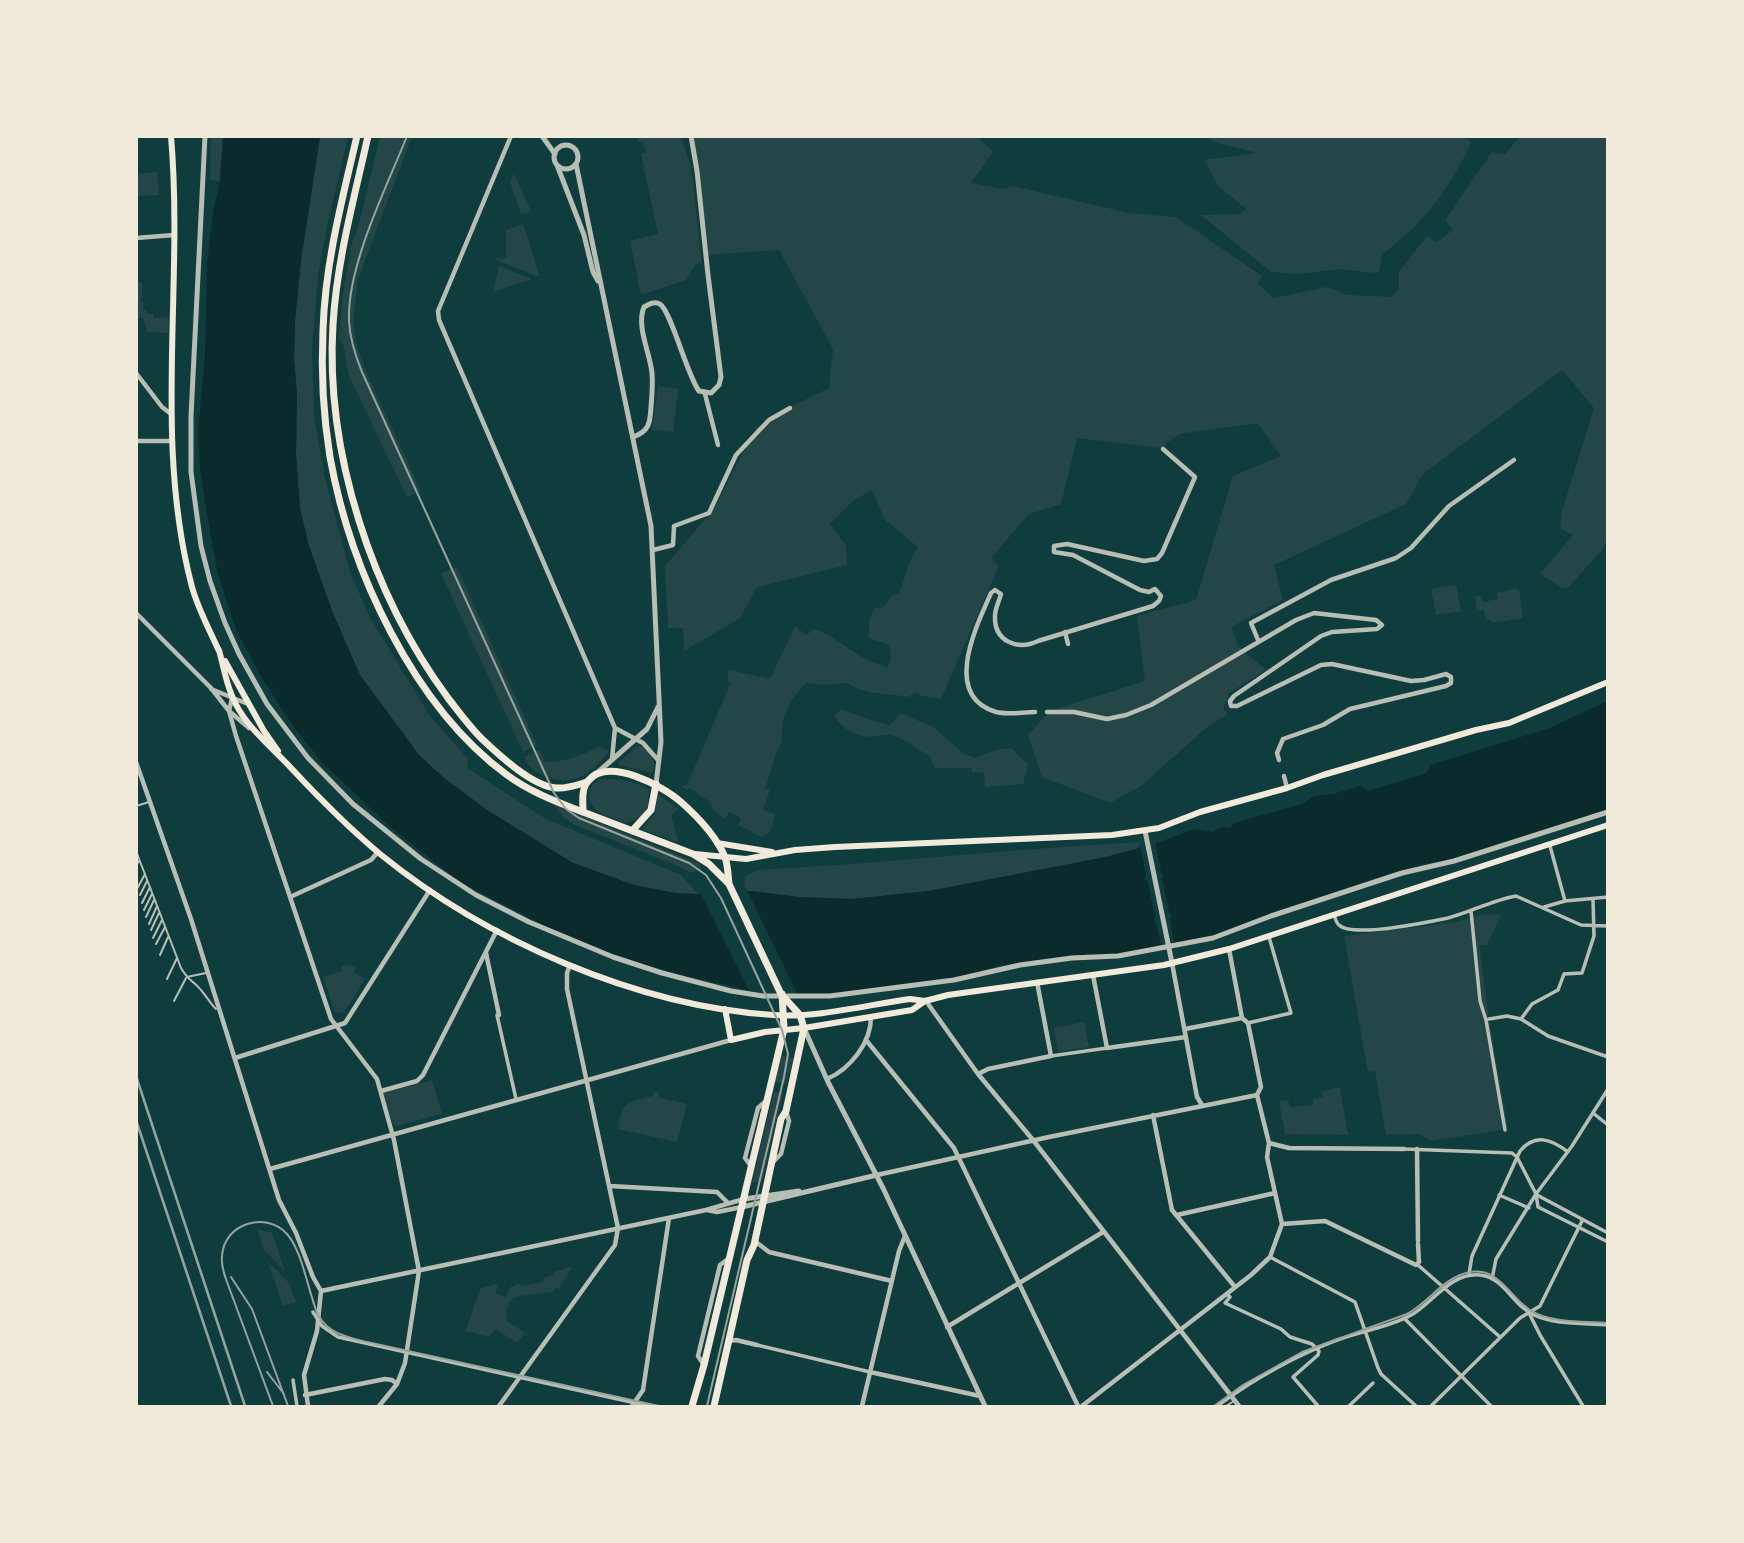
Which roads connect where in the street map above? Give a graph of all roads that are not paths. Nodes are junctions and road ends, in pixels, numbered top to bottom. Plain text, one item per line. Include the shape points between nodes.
1 (171, 136) edge
2 (205, 136) edge
3 (357, 136) edge
4 (368, 136) edge
5 (511, 136) edge
6 (542, 136) edge
7 (566, 136) edge
8 (691, 136) edge
9 (567, 146) junction
10 (555, 154) junction
11 (576, 164) junction
12 (557, 165) junction
13 (176, 235) junction
14 (136, 238) edge
15 (600, 284) junction
16 (136, 373) edge
17 (705, 394) junction
18 (790, 408) dead end
19 (171, 414) junction
20 (633, 437) junction
21 (136, 441) edge
22 (171, 441) junction
23 (718, 445) dead end
24 (1163, 449) dead end
25 (1514, 460) dead end
26 (653, 550) junction
27 (136, 614) edge
28 (1065, 632) junction
29 (1258, 640) junction
30 (1068, 644) dead end
31 (219, 650) junction
32 (1608, 682) edge
33 (228, 684) junction
34 (211, 688) junction
35 (218, 691) junction
36 (232, 697) junction
37 (249, 704) junction
38 (659, 705) junction
39 (229, 710) junction
40 (1035, 712) dead end
41 (1047, 712) dead end
42 (615, 728) junction
43 (258, 735) junction
44 (636, 739) junction
45 (612, 760) junction
46 (1279, 760) dead end
47 (136, 762) edge
48 (659, 762) junction
49 (287, 764) junction
50 (597, 773) junction
51 (1284, 776) dead end
52 (587, 782) junction
53 (656, 784) junction
54 (1287, 788) junction
55 (150, 802) junction
56 (136, 806) edge
57 (583, 812) junction
58 (1608, 812) edge
59 (1608, 825) edge
60 (632, 831) junction
61 (1145, 831) junction
62 (717, 843) junction
63 (1549, 844) junction
64 (136, 851) edge
65 (378, 852) junction
66 (777, 853) junction
67 (693, 854) junction
68 (724, 856) junction
69 (140, 860) junction
70 (136, 866) edge
71 (145, 873) junction
72 (725, 875) junction
73 (148, 880) junction
74 (150, 887) junction
75 (137, 889) edge
76 (430, 890) junction
77 (153, 893) junction
78 (140, 895) dead end
79 (290, 897) junction
80 (1608, 897) edge
81 (155, 899) junction
82 (1564, 899) junction
83 (1593, 899) junction
84 (142, 903) dead end
85 (157, 905) junction
86 (1542, 907) junction
87 (144, 910) dead end
88 (1471, 911) junction
89 (160, 912) junction
90 (1334, 915) junction
91 (146, 917) dead end
92 (163, 919) junction
93 (149, 923) dead end
94 (165, 926) junction
95 (1608, 926) edge
96 (1594, 927) junction
97 (497, 929) junction
98 (151, 930) dead end
99 (169, 936) junction
100 (1269, 936) junction
101 (153, 938) dead end
102 (156, 944) dead end
103 (1229, 949) junction
104 (486, 952) junction
105 (160, 955) dead end
106 (177, 957) junction
107 (1172, 963) junction
108 (570, 965) junction
109 (208, 972) junction
110 (1093, 974) junction
111 (186, 977) junction
112 (167, 979) dead end
113 (1037, 982) junction
114 (783, 997) junction
115 (925, 1000) junction
116 (174, 1001) dead end
117 (725, 1009) junction
118 (220, 1012) junction
119 (800, 1014) junction
120 (498, 1015) joint
121 (783, 1016) junction
122 (871, 1016) junction
123 (1242, 1018) junction
124 (1489, 1019) dead end
125 (1521, 1019) junction
126 (1248, 1023) junction
127 (336, 1024) junction
128 (804, 1028) junction
129 (784, 1029) junction
130 (1185, 1029) junction
131 (1186, 1037) junction
132 (731, 1040) junction
133 (866, 1040) junction
134 (1107, 1048) junction
135 (1054, 1056) junction
136 (1608, 1057) edge
137 (235, 1058) junction
138 (978, 1074) junction
139 (587, 1079) junction
140 (828, 1080) junction
141 (1608, 1089) edge
142 (381, 1091) junction
143 (1257, 1095) junction
144 (516, 1099) junction
145 (1202, 1105) junction
146 (1593, 1113) junction
147 (1153, 1115) junction
148 (1608, 1125) edge
149 (1505, 1130) dead end
150 (392, 1133) junction
151 (1033, 1140) junction
152 (1269, 1143) junction
153 (1404, 1149) joint
154 (1417, 1149) junction
155 (1568, 1152) junction
156 (959, 1157) junction
157 (1517, 1157) junction
158 (270, 1169) junction
159 (877, 1175) junction
160 (610, 1185) junction
161 (1275, 1193) junction
162 (1536, 1194) junction
163 (1499, 1195) junction
164 (763, 1199) junction
165 (728, 1203) junction
166 (743, 1203) junction
167 (1529, 1208) junction
168 (706, 1210) junction
169 (1177, 1215) junction
170 (669, 1217) junction
171 (1583, 1221) junction
172 (1282, 1224) junction
173 (618, 1228) junction
174 (1579, 1228) junction
175 (1103, 1232) junction
176 (1608, 1233) edge
177 (905, 1236) junction
178 (755, 1241) junction
179 (1608, 1242) edge
180 (1270, 1257) junction
181 (1418, 1265) junction
182 (419, 1271) junction
183 (1469, 1275) junction
184 (1492, 1279) junction
185 (892, 1281) junction
186 (1019, 1283) junction
187 (1235, 1287) junction
188 (1444, 1290) junction
189 (321, 1291) junction
190 (1226, 1293) junction
191 (313, 1312) dead end
192 (1529, 1313) junction
193 (1404, 1318) junction
194 (318, 1322) junction
195 (1608, 1325) edge
196 (947, 1327) junction
197 (1178, 1329) junction
198 (1366, 1330) junction
199 (1501, 1338) junction
200 (729, 1342) junction
201 (757, 1345) joint
202 (1316, 1348) junction
203 (408, 1353) junction
204 (870, 1372) junction
205 (1461, 1377) junction
206 (520, 1378) junction
207 (293, 1380) dead end
208 (1373, 1383) dead end
209 (397, 1384) junction
210 (305, 1395) junction
211 (980, 1396) junction
212 (1233, 1399) junction
213 (633, 1405) edge
214 (297, 1406) edge
215 (308, 1406) edge
216 (379, 1406) edge
217 (499, 1406) edge
218 (649, 1406) edge
219 (692, 1406) edge
220 (714, 1406) edge
221 (862, 1406) edge
222 (985, 1406) edge
223 (1080, 1406) edge
224 (1217, 1406) edge
225 (1226, 1406) edge
226 (1238, 1406) edge
227 (1318, 1406) edge
228 (1349, 1406) edge
229 (1416, 1406) edge
230 (1430, 1406) edge
231 (1491, 1406) edge
232 (1583, 1406) edge

1 - 13 main road
2 - 58 street via 191,472 201,546 225,623 267,704 308,758 353,804 439,871 529,922 632,964 731,990 763,996 830,996 954,980 1033,963 1127,955 1213,938 1402,873
3 - 57 main road via 337,218 322,348 331,458 351,535 401,650 461,734 523,786
4 - 52 main road via 337,279 333,348 342,444 363,532 380,579 428,671 473,730 501,757 546,786 566,788
5 - 42 street via 438,311 439,320
6 - 10 street
7 - 9 street
8 - 17 street via 721,377 716,390
9 - 10 street
9 - 11 street via 577,152
10 - 12 street
11 - 12 street via 567,169
11 - 15 street
12 - 15 street
13 - 14 street
13 - 19 main road
15 - 20 street
16 - 19 street
17 - 20 street via 693,381 667,312 660,304 649,304 642,321 652,372 650,422
17 - 23 street
18 - 26 street via 769,420 736,455 709,513 674,526 673,545
19 - 22 main road
20 - 26 street
21 - 22 street
22 - 31 main road via 193,590
24 - 28 street via 1195,477 1157,559 1144,561 1067,544 1054,546 1054,552 1073,555 1140,590 1155,589 1159,601
25 - 29 street via 1449,506 1396,558 1331,580 1251,623
26 - 38 street
27 - 34 street
28 - 30 street
28 - 40 street via 1026,646 1007,642 995,626 1001,594 995,590 974,633 967,675 975,698 996,711
29 - 41 street via 1151,705 1126,715 1107,719
29 - 46 street via 1314,613 1376,620 1382,625 1321,636 1234,696 1231,706 1321,665 1411,681 1451,677 1446,686 1350,709 1283,739
31 - 33 main road
31 - 37 main road
32 - 54 main road via 1509,723
33 - 35 street
33 - 36 main road
34 - 35 street
34 - 39 street
35 - 36 street
36 - 37 street
36 - 39 street
36 - 43 main road
37 - 49 main road
38 - 44 street via 647,729
38 - 48 street
39 - 43 street
39 - 79 street
42 - 44 street
42 - 45 street
43 - 49 main road
44 - 45 street
44 - 48 street
45 - 50 street
47 - 55 street
48 - 53 street
49 - 65 main road
50 - 52 main road
50 - 53 main road via 616,772
51 - 54 street
52 - 57 main road
53 - 60 main road via 651,810
53 - 62 main road via 679,800
54 - 61 main road
55 - 56 lane
55 - 109 street
57 - 60 main road
59 - 63 main road
60 - 67 main road
61 - 66 main road
61 - 107 street
62 - 66 main road
62 - 68 main road
63 - 82 street
63 - 90 main road
64 - 69 lane
65 - 76 main road
65 - 79 street via 371,860
66 - 68 main road via 746,859
67 - 68 main road
67 - 72 main road
68 - 72 main road
69 - 70 lane
69 - 71 lane
71 - 73 lane
71 - 75 lane
72 - 114 main road
73 - 74 lane
73 - 78 lane
74 - 77 lane
74 - 84 lane
76 - 97 main road
76 - 127 street via 345,1023
77 - 81 lane
77 - 87 lane
79 - 127 street
80 - 83 street
81 - 85 lane
81 - 91 lane
82 - 83 street
82 - 86 street
83 - 96 street
85 - 89 lane
85 - 93 lane
86 - 88 street via 1516,895
86 - 96 street
88 - 90 street via 1357,930 1339,926
88 - 149 street via 1479,1001
89 - 92 lane
89 - 98 lane
90 - 100 main road
92 - 94 lane
92 - 101 lane
94 - 99 lane
94 - 102 lane
95 - 96 street
96 - 125 street via 1582,973 1564,974 1558,990 1532,1004
97 - 104 street
97 - 108 main road
99 - 105 lane
99 - 106 lane
100 - 103 main road
100 - 126 street via 1291,1013
103 - 107 main road
103 - 123 street
104 - 120 street
104 - 142 street via 423,1075
106 - 111 lane
106 - 112 lane
107 - 110 main road
107 - 130 street
108 - 117 main road via 674,1000
108 - 139 street via 567,989
109 - 111 lane
109 - 118 street
110 - 113 main road
110 - 134 street
111 - 116 lane
111 - 118 lane
113 - 115 main road
113 - 135 street
114 - 119 main road
114 - 121 main road
115 - 119 main road
115 - 122 main road via 912,1010
115 - 138 street
117 - 121 main road
117 - 132 main road
118 - 137 street
119 - 121 main road
119 - 128 main road
120 - 144 street
121 - 129 main road
122 - 128 main road
122 - 133 street
123 - 126 street
123 - 130 street
124 - 125 street
125 - 136 street via 1548,1036
126 - 143 street via 1261,1087
127 - 137 street
127 - 142 street
128 - 129 main road
128 - 140 street
128 - 164 main road
129 - 132 main road
129 - 166 main road
130 - 131 street
131 - 134 street
131 - 145 street
132 - 139 street
133 - 140 street via 852,1060
133 - 156 street
134 - 135 street
135 - 138 street
137 - 158 street
138 - 151 street
139 - 144 street
139 - 160 street
140 - 159 street
141 - 146 street
142 - 150 street
143 - 145 street
143 - 152 street
144 - 150 street
145 - 147 street
146 - 148 street
146 - 155 street
147 - 151 street
147 - 169 street via 1169,1201
150 - 158 street
150 - 182 street
151 - 156 street
151 - 175 street
152 - 153 street via 1289,1148
152 - 161 street
153 - 154 street
154 - 157 street via 1508,1152
154 - 181 street
155 - 157 street via 1543,1139 1527,1143
155 - 162 street
156 - 159 street
156 - 186 street
157 - 162 street
157 - 163 street
158 - 189 street via 279,1200
159 - 164 street via 790,1197
159 - 177 street
160 - 165 street via 717,1192
160 - 173 street
161 - 169 street
161 - 172 street
162 - 167 street
162 - 171 street
162 - 174 street via 1538,1208
163 - 167 street
163 - 183 street via 1472,1256
164 - 166 street
164 - 178 main road
165 - 166 street
165 - 168 street
166 - 168 street via 717,1212
166 - 219 main road
167 - 184 street via 1496,1259
168 - 170 street
169 - 187 street
170 - 173 street
170 - 213 street via 643,1390
171 - 174 street
171 - 176 street
172 - 180 street
172 - 181 street via 1325,1221
173 - 182 street
173 - 206 street via 615,1245
174 - 179 street
174 - 192 street via 1541,1306
175 - 186 street
175 - 197 street
177 - 185 street
177 - 196 street
178 - 185 street via 769,1252
178 - 200 main road
180 - 187 street
180 - 198 street via 1355,1302
181 - 188 street
182 - 189 street
182 - 203 street
183 - 184 street
183 - 188 street
184 - 192 street
185 - 204 street
186 - 196 street
186 - 223 street
187 - 190 street
188 - 193 street
188 - 199 street
189 - 194 street
190 - 197 street
190 - 202 street via 1230,1297 1225,1303
191 - 194 street
192 - 195 street
192 - 199 street
192 - 232 street
193 - 198 street
193 - 205 street
194 - 203 street via 338,1337
194 - 210 street via 304,1375
196 - 211 street
197 - 212 street
197 - 223 street
198 - 202 street
198 - 229 street via 1381,1374
199 - 205 street
200 - 201 street
200 - 220 main road
201 - 204 street
202 - 212 street
202 - 227 street via 1318,1355 1293,1377
203 - 206 street
203 - 209 street
204 - 211 street
204 - 221 street
205 - 230 street
205 - 231 street
206 - 213 street
206 - 217 street
207 - 214 street
208 - 228 street
209 - 210 street via 385,1379
209 - 216 street
210 - 215 street
211 - 222 street
212 - 224 street
212 - 225 lane
212 - 226 street
213 - 218 street

